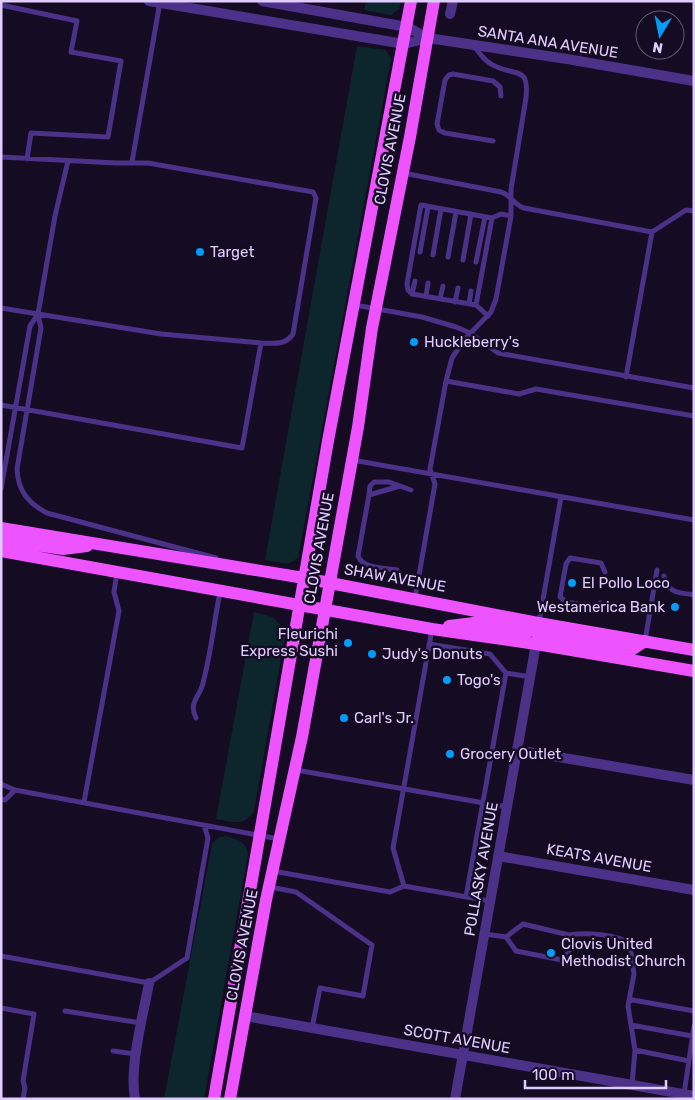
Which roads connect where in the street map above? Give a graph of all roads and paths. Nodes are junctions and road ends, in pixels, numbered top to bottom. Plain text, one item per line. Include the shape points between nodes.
1 (149, 1) edge
2 (262, 1) edge
3 (411, 1) edge
4 (434, 1) edge
5 (453, 1) edge
6 (160, 2) edge
7 (275, 2) edge
8 (1, 5) edge
9 (450, 14) dead end
10 (407, 27) junction
11 (428, 38) junction
12 (404, 44) junction
13 (473, 45) junction
14 (694, 81) edge
15 (501, 96) dead end
16 (493, 142) dead end
17 (1, 157) edge
18 (27, 159) junction
19 (68, 161) junction
20 (132, 162) junction
21 (402, 173) junction
22 (511, 198) junction
23 (428, 207) junction
24 (441, 209) junction
25 (694, 211) edge
26 (456, 212) junction
27 (471, 214) junction
28 (511, 216) junction
29 (485, 217) junction
30 (492, 218) junction
31 (652, 232) junction
32 (420, 252) dead end
33 (433, 254) dead end
34 (448, 257) dead end
35 (463, 260) dead end
36 (476, 262) dead end
37 (414, 281) dead end
38 (428, 283) dead end
39 (443, 286) dead end
40 (458, 288) dead end
41 (471, 291) dead end
42 (412, 294) junction
43 (426, 296) junction
44 (440, 299) junction
45 (455, 302) junction
46 (469, 304) junction
47 (354, 305) junction
48 (476, 305) junction
49 (1, 308) edge
50 (376, 309) junction
51 (38, 314) junction
52 (488, 316) junction
53 (470, 333) junction
54 (260, 343) junction
55 (626, 376) junction
56 (446, 381) junction
57 (694, 388) edge
58 (1, 405) edge
59 (16, 408) junction
60 (26, 410) junction
61 (694, 416) edge
62 (352, 460) junction
63 (433, 475) junction
64 (400, 486) junction
65 (1, 489) edge
66 (411, 490) dead end
67 (369, 495) junction
68 (561, 497) junction
69 (694, 520) edge
70 (1, 528) edge
71 (1, 540) edge
72 (102, 545) junction
73 (1, 551) edge
74 (397, 570) dead end
75 (657, 570) dead end
76 (117, 572) junction
77 (270, 572) junction
78 (605, 572) dead end
79 (664, 576) dead end
80 (304, 578) junction
81 (329, 583) junction
82 (220, 591) junction
83 (694, 594) edge
84 (415, 598) junction
85 (600, 603) dead end
86 (299, 605) junction
87 (324, 610) junction
88 (538, 622) junction
89 (432, 629) junction
90 (644, 641) junction
91 (429, 644) junction
92 (536, 644) junction
93 (694, 650) edge
94 (694, 671) edge
95 (506, 672) junction
96 (530, 677) junction
97 (196, 718) dead end
98 (517, 750) junction
99 (295, 769) junction
100 (694, 780) edge
101 (1, 784) edge
102 (404, 788) junction
103 (14, 790) junction
104 (1, 799) edge
105 (84, 802) junction
106 (482, 802) junction
107 (507, 807) junction
108 (204, 825) junction
109 (260, 835) junction
110 (280, 839) junction
111 (498, 856) junction
112 (272, 871) junction
113 (269, 886) junction
114 (404, 886) junction
115 (694, 890) edge
116 (466, 896) junction
117 (490, 901) junction
118 (248, 903) junction
119 (484, 934) junction
120 (569, 935) junction
121 (506, 937) junction
122 (1, 956) edge
123 (149, 983) junction
124 (629, 1001) junction
125 (1, 1008) edge
126 (65, 1011) dead end
127 (694, 1012) edge
128 (245, 1016) junction
129 (142, 1023) junction
130 (631, 1025) junction
131 (694, 1026) edge
132 (312, 1028) junction
133 (692, 1036) junction
134 (223, 1041) junction
135 (635, 1050) junction
136 (113, 1051) dead end
137 (136, 1054) junction
138 (463, 1055) junction
139 (689, 1061) junction
140 (632, 1085) junction
141 (689, 1096) edge
142 (23, 1099) edge
143 (135, 1099) edge
144 (214, 1099) edge
145 (220, 1099) edge
146 (230, 1099) edge
147 (455, 1099) edge

1 - 6 street, SANTA ANA AVENUE
2 - 7 street, SANTA ANA AVENUE
3 - 10 main road, CLOVIS AVENUE
4 - 11 main road, CLOVIS AVENUE
5 - 9 street
6 - 12 street, SANTA ANA AVENUE
6 - 20 lane
7 - 10 street, SANTA ANA AVENUE
8 - 18 lane via 77,21 71,52 121,61 108,138 31,133
10 - 11 street, SANTA ANA AVENUE
10 - 12 main road, CLOVIS AVENUE
11 - 12 street, SANTA ANA AVENUE
11 - 13 street, SANTA ANA AVENUE
11 - 21 main road, CLOVIS AVENUE
12 - 47 main road, CLOVIS AVENUE
13 - 14 street, SANTA ANA AVENUE
13 - 22 lane via 486,62 518,72 527,83
15 - 16 lane via 500,87 493,81 453,74 445,80 437,124 445,133
17 - 18 lane
18 - 19 lane
19 - 20 lane
19 - 51 lane
20 - 54 lane via 313,192 316,198 293,334 288,341
21 - 22 lane via 501,192
21 - 50 main road, CLOVIS AVENUE
22 - 28 lane
22 - 31 lane via 524,208
23 - 24 lane
23 - 32 lane
23 - 42 lane via 420,205 407,284
24 - 26 lane
24 - 33 lane
25 - 31 lane via 686,210
26 - 27 lane
26 - 34 lane
27 - 29 lane
27 - 35 lane
28 - 30 lane via 501,214
28 - 52 lane via 496,299
29 - 30 lane
29 - 36 lane
30 - 48 lane
31 - 55 lane
37 - 42 lane
38 - 43 lane
39 - 44 lane
40 - 45 lane
41 - 46 lane
42 - 43 lane
43 - 44 lane
44 - 45 lane
45 - 46 lane
46 - 48 lane
47 - 50 lane
47 - 80 main road, CLOVIS AVENUE
48 - 52 lane
49 - 51 lane
50 - 53 lane via 422,317
50 - 62 main road, CLOVIS AVENUE
51 - 54 lane via 161,334
51 - 59 lane via 30,326
51 - 60 lane via 41,328
52 - 53 lane
53 - 55 lane via 498,354
53 - 56 lane via 452,358
54 - 60 lane via 242,448
55 - 57 lane
56 - 61 lane via 519,394 536,389
56 - 63 lane via 430,469
58 - 59 lane
59 - 60 lane
59 - 65 lane
60 - 77 lane via 17,476 22,491 36,507 47,513
62 - 63 lane
62 - 81 main road, CLOVIS AVENUE
63 - 68 lane
63 - 84 lane via 435,484
64 - 66 lane
64 - 67 lane
64 - 67 lane via 374,482
67 - 74 lane via 358,556 366,565
68 - 69 lane
68 - 88 lane
70 - 72 main road, SHAW AVENUE
71 - 72 main road via 63,549
72 - 77 main road, SHAW AVENUE
73 - 76 main road
75 - 90 lane
76 - 82 main road
76 - 105 lane via 114,592 119,611
77 - 80 main road, SHAW AVENUE
78 - 85 lane via 601,563 570,558 564,572 562,600 594,607
79 - 83 lane via 667,587 672,591
80 - 81 main road, SHAW AVENUE
80 - 86 main road, CLOVIS AVENUE
81 - 84 main road, SHAW AVENUE
81 - 87 main road, CLOVIS AVENUE
82 - 86 main road
82 - 97 lane via 203,685 192,711
84 - 88 main road, SHAW AVENUE
86 - 87 main road
86 - 109 main road, CLOVIS AVENUE
87 - 89 main road
87 - 99 main road, CLOVIS AVENUE
88 - 89 main road via 534,630 529,631 474,623
88 - 90 main road, SHAW AVENUE
89 - 91 lane
89 - 92 main road
90 - 92 main road via 633,649 544,633
90 - 93 main road, SHAW AVENUE
91 - 95 lane via 490,654
91 - 102 lane
92 - 94 main road
92 - 96 street, POLLASKY AVENUE
95 - 96 lane
95 - 106 lane
96 - 98 street, POLLASKY AVENUE
98 - 100 street
98 - 107 street, POLLASKY AVENUE
99 - 102 lane
99 - 110 main road, CLOVIS AVENUE
101 - 103 lane
102 - 106 lane
102 - 114 lane via 393,848
103 - 104 lane via 5,800
103 - 105 lane
105 - 108 lane
106 - 107 lane
106 - 116 lane
107 - 111 street, POLLASKY AVENUE
108 - 109 lane
108 - 123 lane via 208,838 187,958
109 - 110 lane
109 - 118 main road, CLOVIS AVENUE
110 - 112 main road, CLOVIS AVENUE
111 - 115 street, KEATS AVENUE
111 - 117 street, POLLASKY AVENUE
112 - 113 main road, CLOVIS AVENUE
112 - 114 lane via 390,892
113 - 128 main road, CLOVIS AVENUE
113 - 132 lane via 296,892 372,946 363,996 320,988
114 - 116 lane
116 - 117 lane
117 - 119 street, POLLASKY AVENUE
118 - 128 main road via 248,957 239,1006
118 - 134 main road, CLOVIS AVENUE
119 - 121 lane
119 - 138 street, POLLASKY AVENUE
120 - 121 lane via 523,924
120 - 121 lane via 569,954 562,960 516,951
120 - 124 lane via 587,933 630,944 634,980
122 - 123 lane
123 - 129 street
124 - 127 lane
124 - 130 lane
125 - 142 lane via 34,1014
126 - 129 lane
128 - 132 street, SCOTT AVENUE
128 - 146 main road, CLOVIS AVENUE
129 - 137 street
130 - 133 lane
130 - 135 lane
131 - 133 lane
132 - 138 street, SCOTT AVENUE
133 - 139 lane
134 - 144 main road, CLOVIS AVENUE
134 - 145 main road
135 - 139 lane
135 - 140 lane
136 - 137 lane
137 - 143 street via 133,1076
138 - 140 street, SCOTT AVENUE
138 - 147 street, POLLASKY AVENUE
139 - 141 lane
140 - 141 street, SCOTT AVENUE

